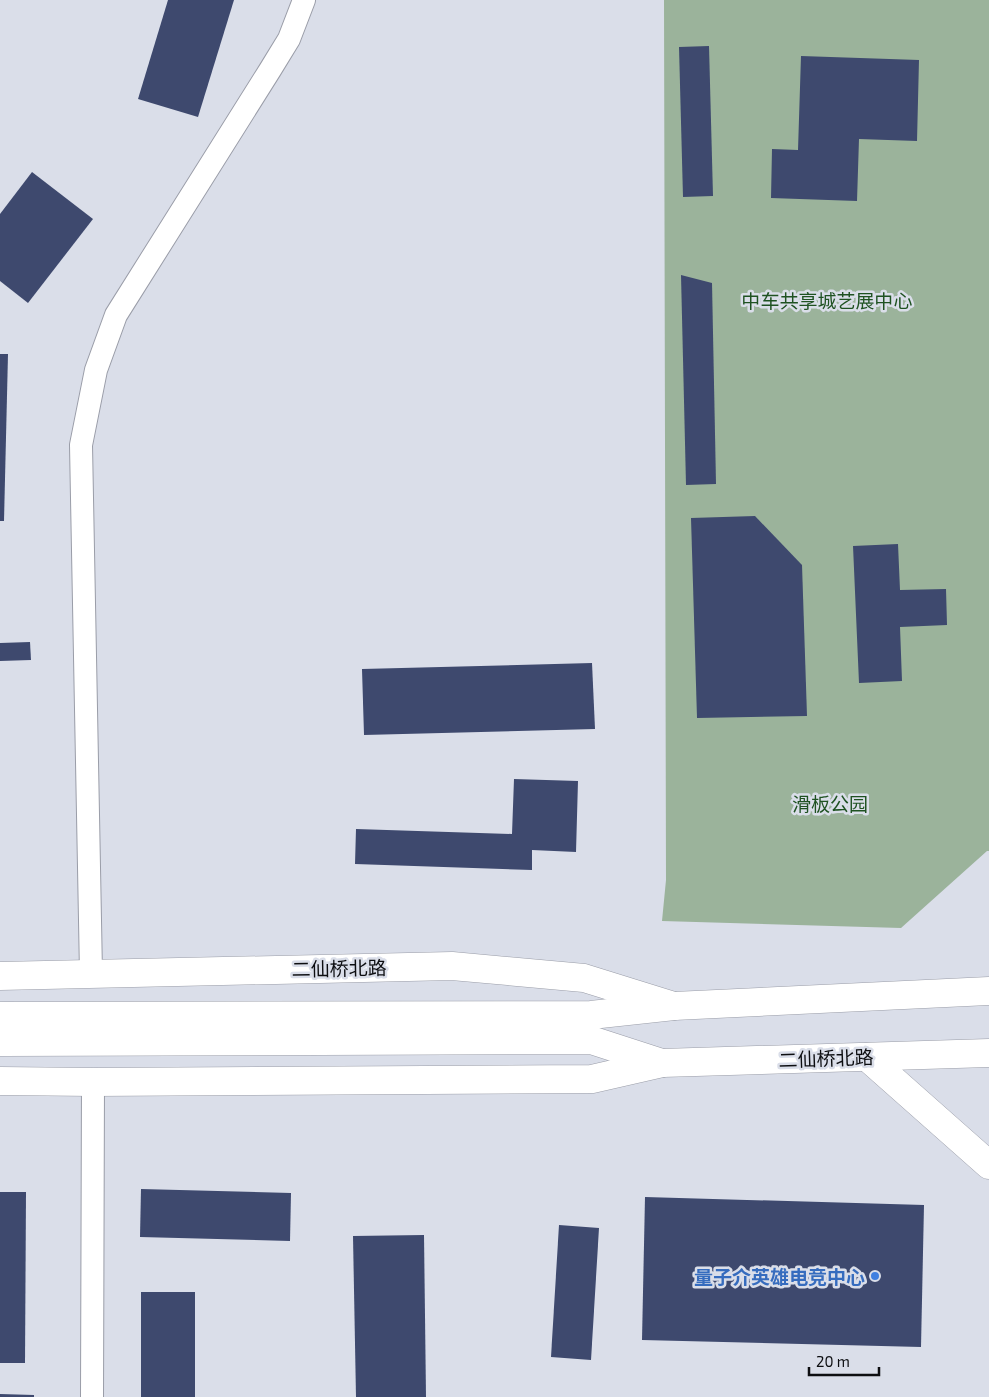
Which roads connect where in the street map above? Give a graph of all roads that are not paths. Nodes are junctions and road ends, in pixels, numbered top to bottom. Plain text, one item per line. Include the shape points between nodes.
1 (304, 0) edge
2 (91, 973) junction
3 (0, 976) edge
4 (989, 991) edge
5 (674, 1006) junction
6 (0, 1016) edge
7 (0, 1042) edge
8 (989, 1053) edge
9 (867, 1057) junction
10 (662, 1063) junction
11 (0, 1080) edge
12 (93, 1082) junction
13 (989, 1165) edge
14 (92, 1397) edge

1 - 2 street via 289,39 116,316 96,370 81,445
2 - 3 main road, 二仙桥北路
2 - 5 main road, 二仙桥北路 via 452,966 584,978
4 - 5 main road
5 - 6 main road via 591,1015
7 - 10 main road, 二仙桥北路 via 591,1040
8 - 9 main road, 二仙桥北路
9 - 10 main road, 二仙桥北路
9 - 13 main road
10 - 12 main road, 二仙桥北路 via 592,1079
11 - 12 main road, 二仙桥北路
12 - 14 street

